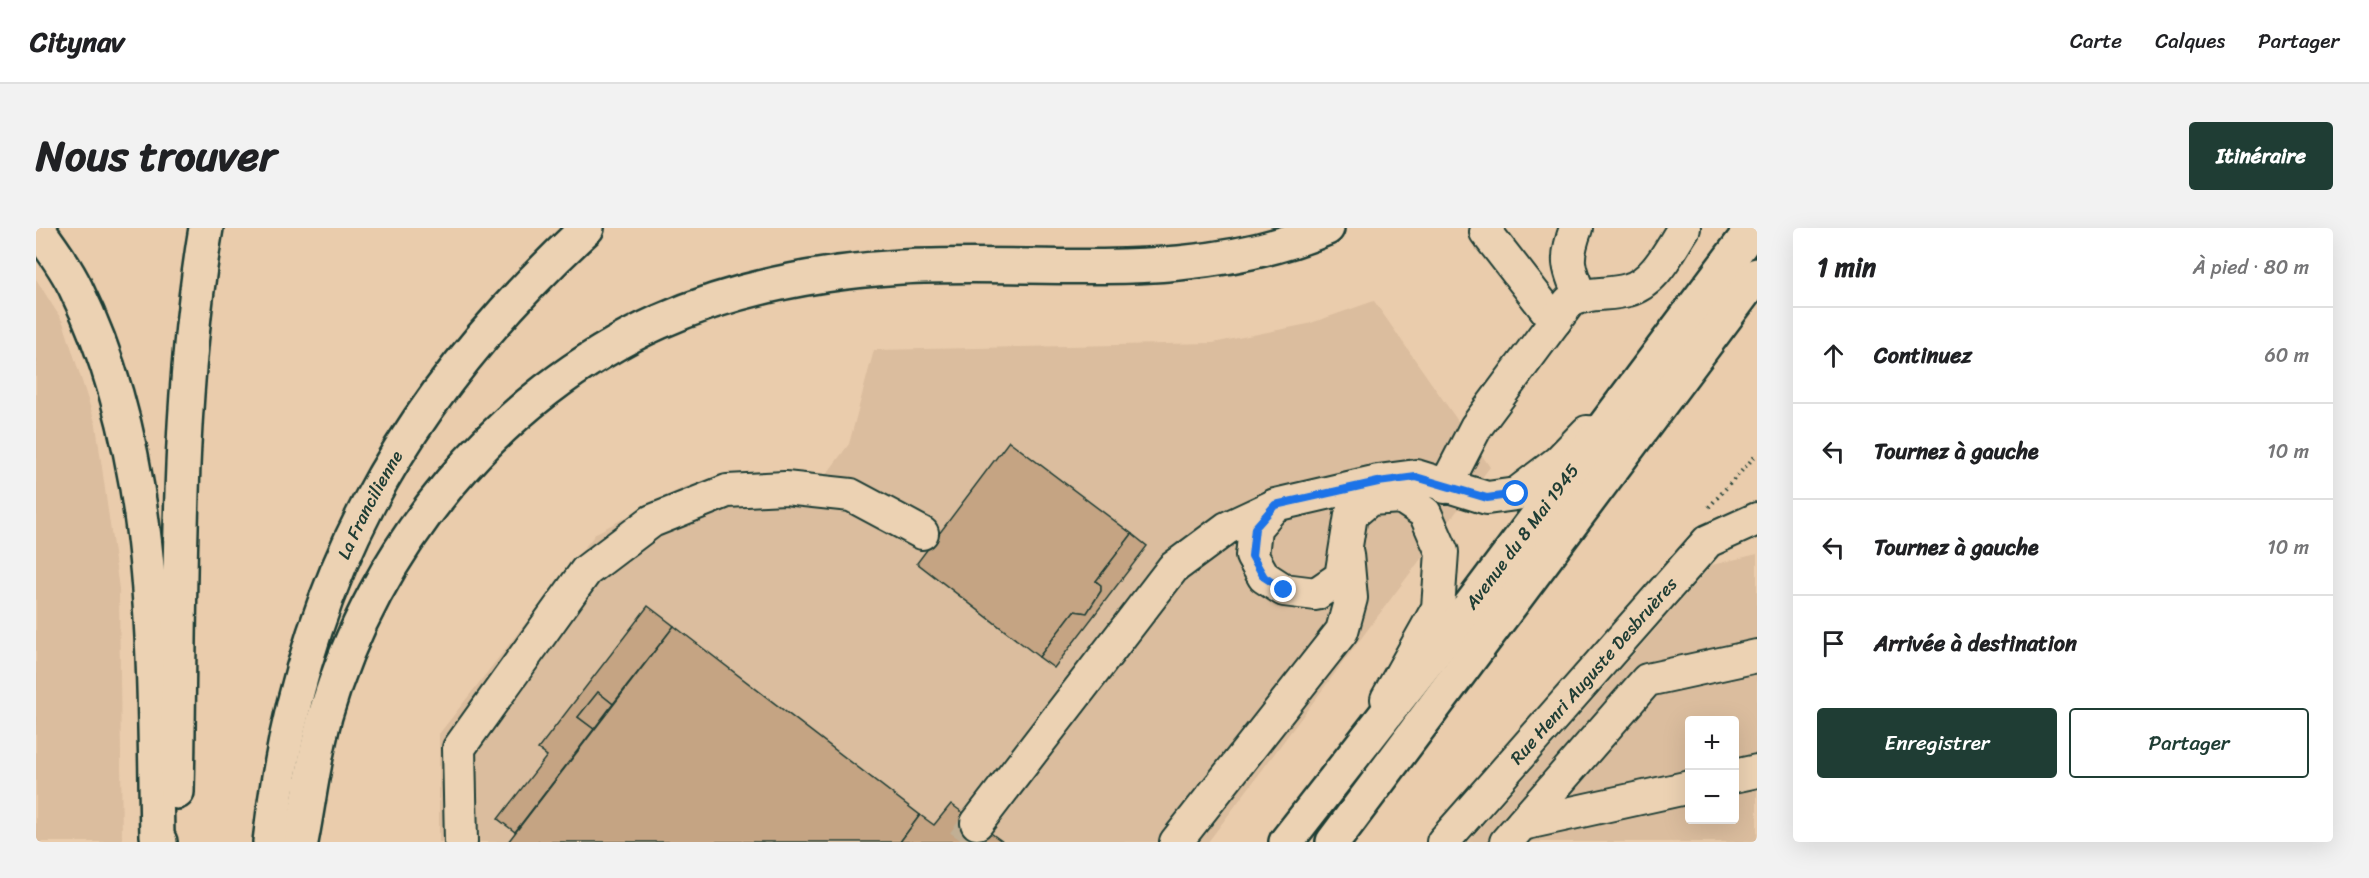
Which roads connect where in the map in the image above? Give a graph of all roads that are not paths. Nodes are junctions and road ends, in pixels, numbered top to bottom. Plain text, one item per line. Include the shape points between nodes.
1 (37, 228) edge
2 (206, 228) edge
3 (587, 228) edge
4 (1327, 228) edge
5 (1576, 228) edge
6 (1684, 228) edge
7 (1753, 228) edge
8 (1486, 232) dead end
9 (1757, 275) edge
10 (1580, 296) junction
11 (1555, 321) junction
12 (1643, 373) junction
13 (1445, 487) junction
14 (1275, 505) junction
15 (1757, 519) edge
16 (922, 533) dead end
17 (1347, 544) junction
18 (1757, 656) edge
19 (1374, 727) junction
20 (1757, 771) edge
21 (1739, 775) edge
22 (1685, 787) edge
23 (977, 823) tunnel mouth
24 (1514, 833) edge
25 (160, 842) edge
26 (176, 842) edge
27 (270, 842) edge
28 (301, 842) edge
29 (461, 842) edge
30 (1176, 842) edge
31 (1286, 842) edge
32 (1333, 842) edge
33 (1443, 842) edge

1 - 25 main road via 75,287 90,319 127,431 148,588
2 - 26 main road via 184,432
3 - 27 main road, La Francilienne via 539,274 465,356 412,428 361,519 331,584 304,660 280,758
4 - 28 main road via 1265,250 1215,260 1162,265 902,267 804,278 747,290 699,306 616,344 550,388 482,449 441,495 389,571 356,635 325,717
5 - 10 lane via 1567,256
6 - 10 lane via 1651,277 1641,284 1629,290
7 - 12 main road, Avenue du 8 Mai 1945
8 - 11 lane
9 - 32 main road, Avenue du 8 Mai 1945
10 - 11 lane via 1569,302
11 - 13 lane via 1476,427
12 - 13 lane via 1558,462 1516,494 1487,498
12 - 19 main road, Avenue du 8 Mai 1945 via 1458,622
13 - 14 lane via 1416,477
14 - 17 lane via 1255,528 1252,556 1264,577 1284,590 1316,594 1341,577
14 - 23 lane via 1227,528 1173,568
15 - 33 lane, Rue Henri Auguste Desbruères via 1708,541
16 - 29 lane via 851,495 785,488 727,491 652,521 586,571 459,748
17 - 19 lane via 1351,515 1370,499 1401,497 1425,513 1442,552 1438,608 1401,670
17 - 30 lane via 1351,598 1342,631
18 - 24 lane via 1647,680
19 - 31 main road, Avenue du 8 Mai 1945
20 - 21 lane
22 - 24 lane

